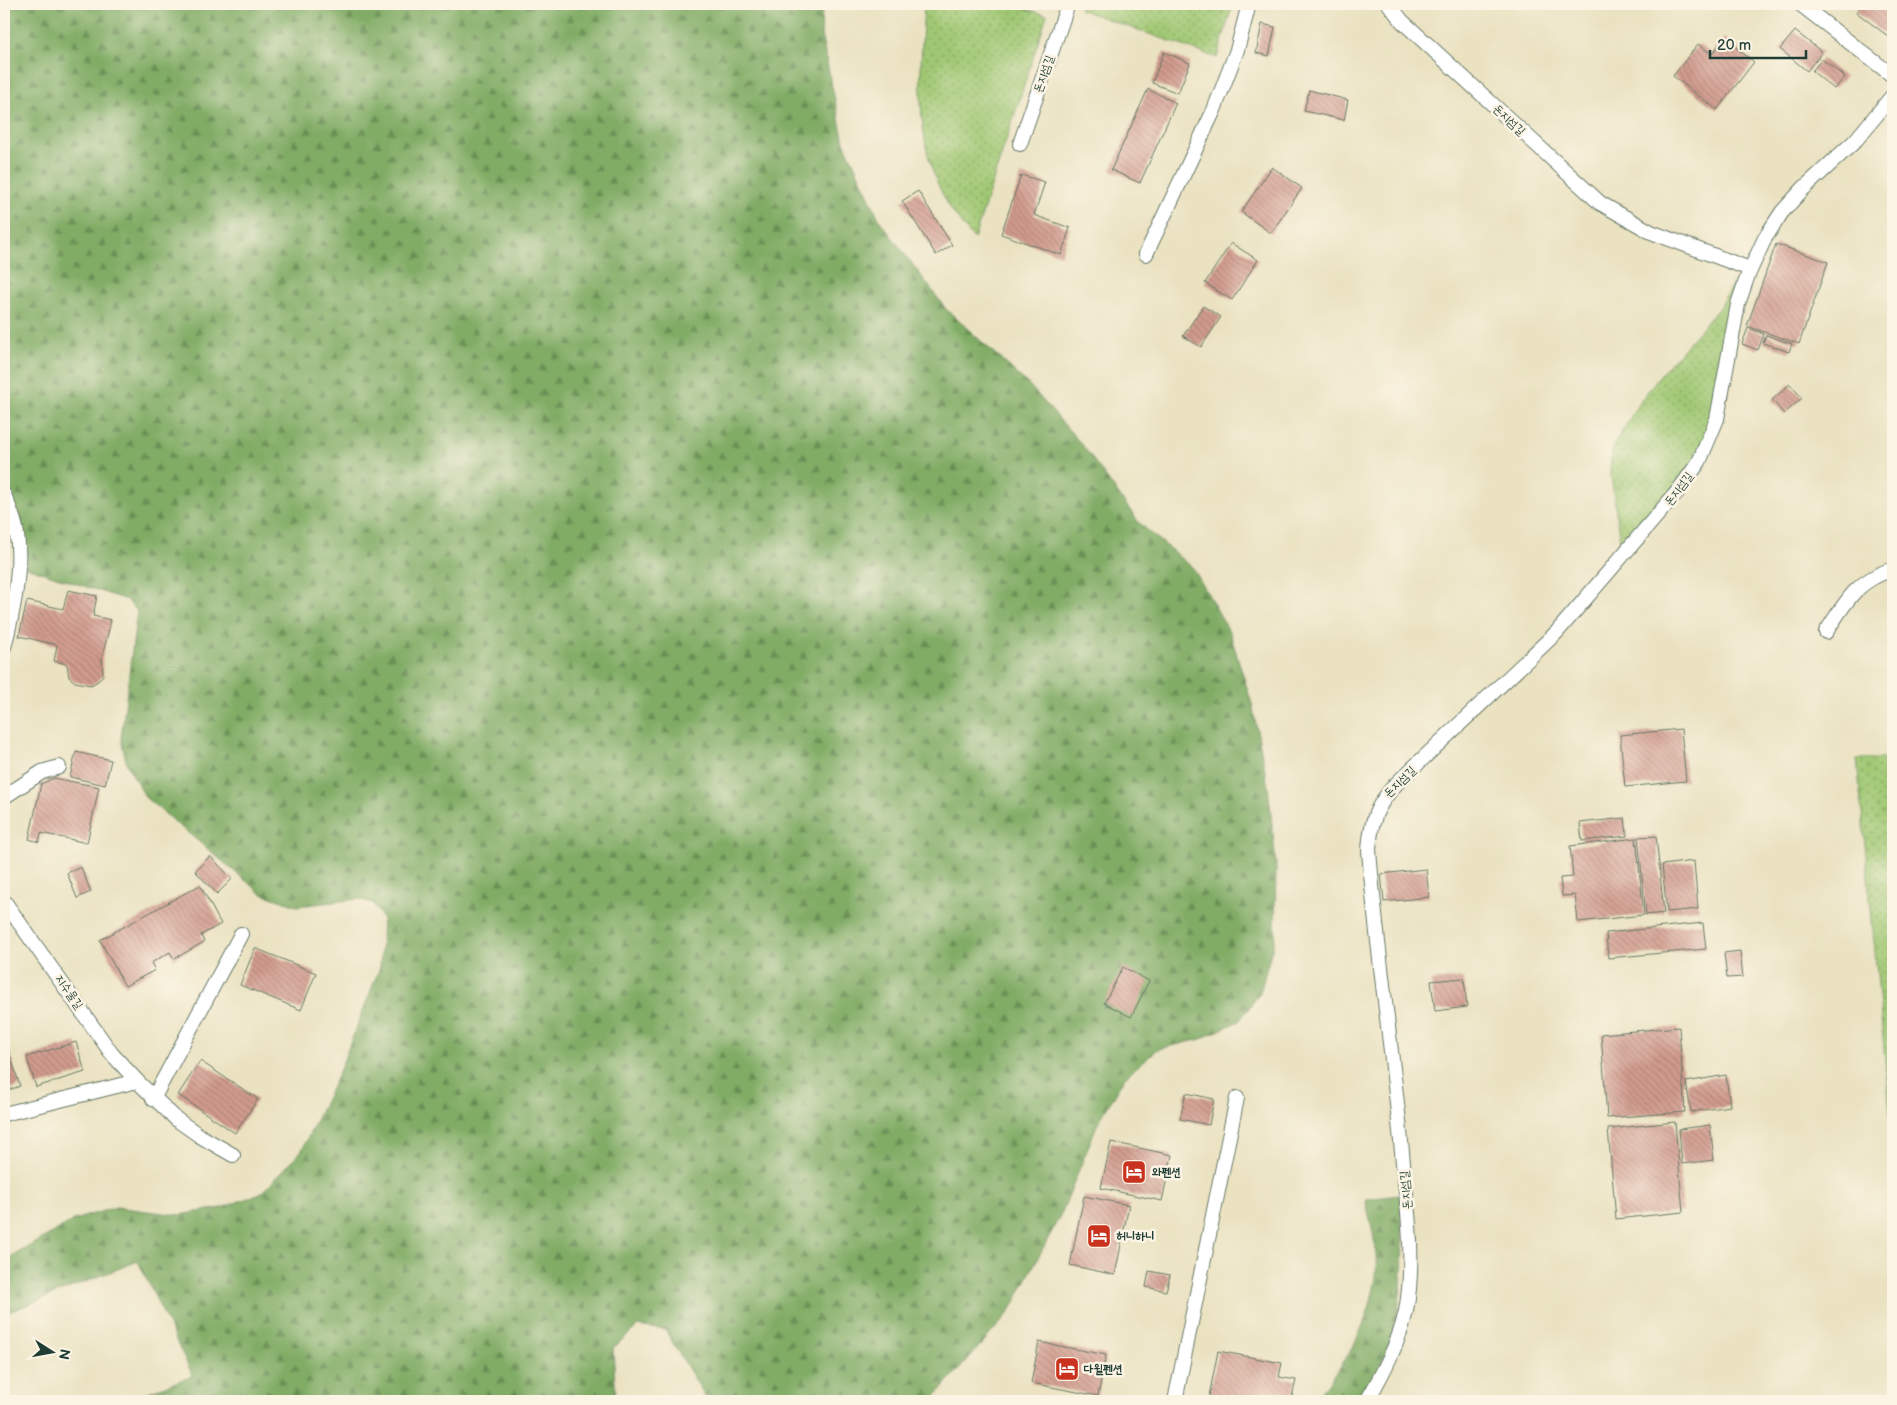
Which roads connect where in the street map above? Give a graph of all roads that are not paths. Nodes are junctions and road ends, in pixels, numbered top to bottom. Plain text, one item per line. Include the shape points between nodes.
1 (1068, 4) edge
2 (1249, 4) edge
3 (1389, 4) edge
4 (1800, 4) edge
5 (1893, 76) edge
6 (1893, 95) edge
7 (1020, 144) dead end
8 (1146, 254) dead end
9 (1750, 269) junction
10 (4, 495) edge
11 (1893, 569) edge
12 (1826, 632) dead end
13 (4, 647) edge
14 (59, 768) dead end
15 (4, 797) edge
16 (4, 901) edge
17 (241, 934) dead end
18 (136, 1081) junction
19 (1237, 1098) dead end
20 (153, 1099) junction
21 (4, 1114) edge
22 (233, 1155) dead end
23 (1175, 1401) edge
24 (1367, 1401) edge

1 - 7 lane, 돈지섬길
2 - 8 lane via 1237,50 1214,110
3 - 9 lane, 돈지섬길 via 1402,21 1600,203 1651,232
4 - 5 lane
6 - 9 lane, 돈지섬길 via 1855,141 1782,212
9 - 24 lane, 돈지섬길 via 1732,328 1717,419 1699,462 1556,633 1396,784 1374,813 1370,830 1370,859 1400,1124 1410,1284 1396,1343
10 - 13 lane via 17,534 18,556
11 - 12 lane via 1873,576 1849,596
14 - 15 lane via 42,772
16 - 18 lane, 지수물길 via 112,1054
17 - 20 lane
18 - 20 lane, 지수물길
18 - 21 lane
19 - 23 lane
20 - 22 lane, 지수물길 via 200,1136

